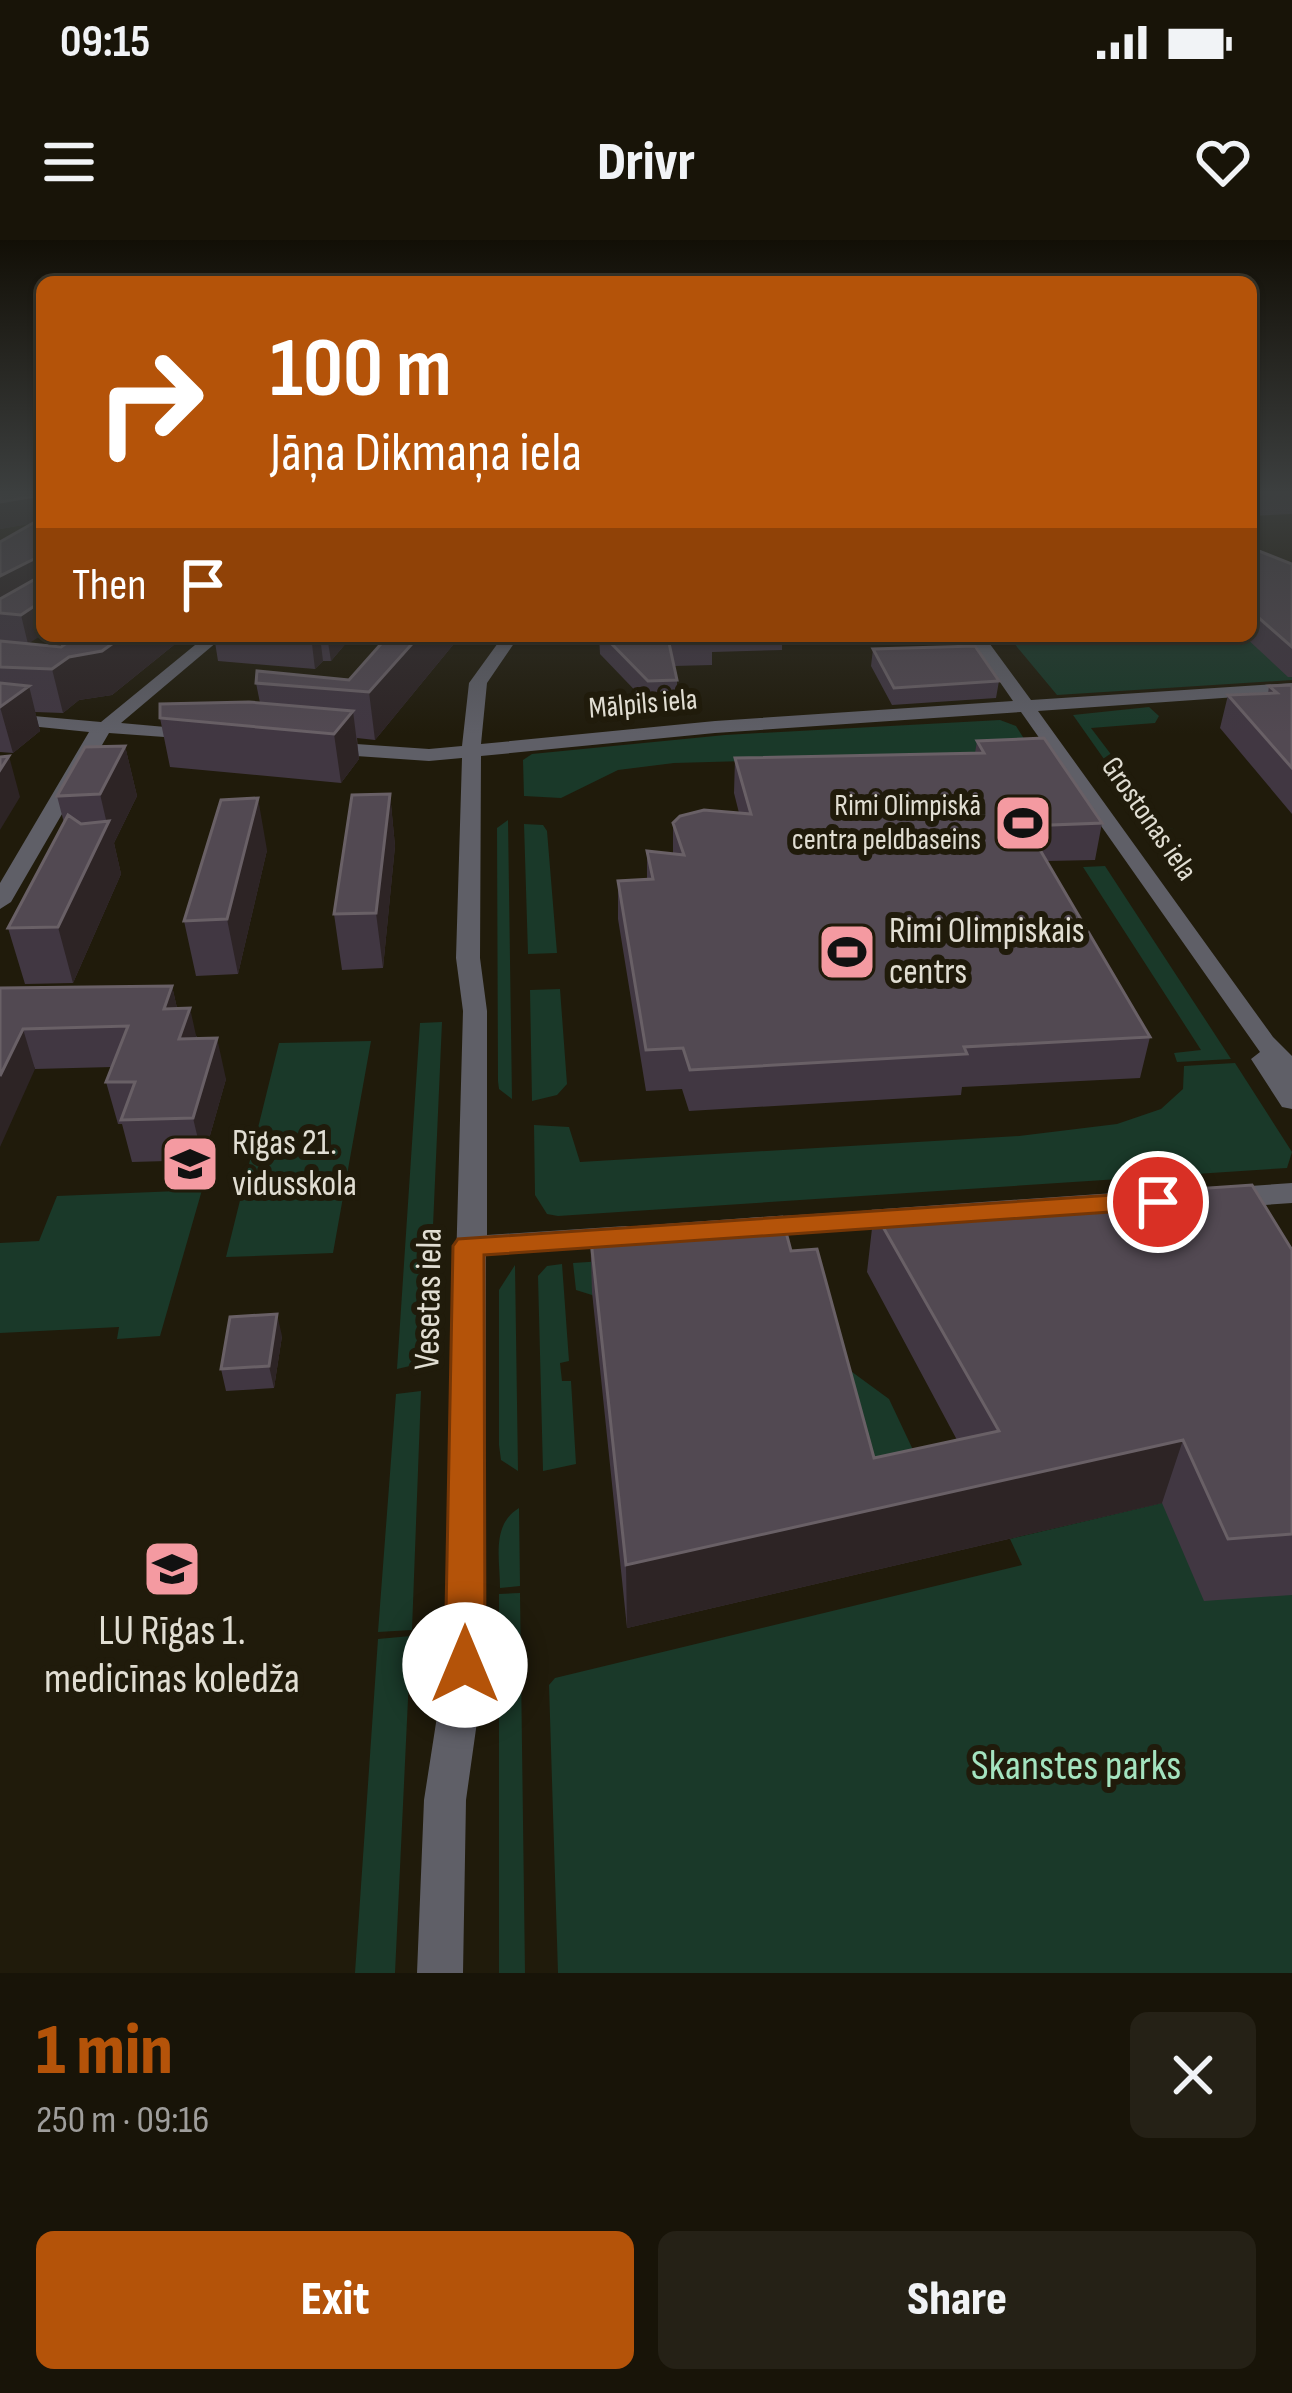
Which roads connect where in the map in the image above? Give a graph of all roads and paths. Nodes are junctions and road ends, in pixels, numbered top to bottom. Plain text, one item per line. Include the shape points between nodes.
1 (209, 642) edge
2 (507, 642) edge
3 (980, 642) edge
4 (1292, 688) edge
5 (1029, 708) junction
6 (0, 718) edge
7 (104, 727) junction
8 (215, 737) edge
9 (305, 746) edge
10 (472, 750) junction
11 (0, 902) edge
12 (1264, 1042) junction
13 (1292, 1071) edge
14 (1292, 1101) edge
15 (1292, 1193) edge
16 (1194, 1199) edge
17 (938, 1216) edge
18 (727, 1230) edge
19 (658, 1234) edge
20 (469, 1246) junction
21 (440, 1973) edge

1 - 7 street
2 - 10 street, Vesetas iela via 476,690
3 - 5 street, Grostonas iela
4 - 5 street, Mālpils iela
5 - 10 street, Mālpils iela
5 - 12 street, Grostonas iela
6 - 7 street
7 - 8 street
7 - 11 street
9 - 10 street, Mālpils iela via 395,755
10 - 20 street, Vesetas iela
12 - 13 street, Grostonas iela
12 - 14 street, Grostonas iela via 1264,1063
15 - 16 street
17 - 18 street
19 - 20 street
20 - 21 street, Vesetas iela via 465,1665 445,1800

